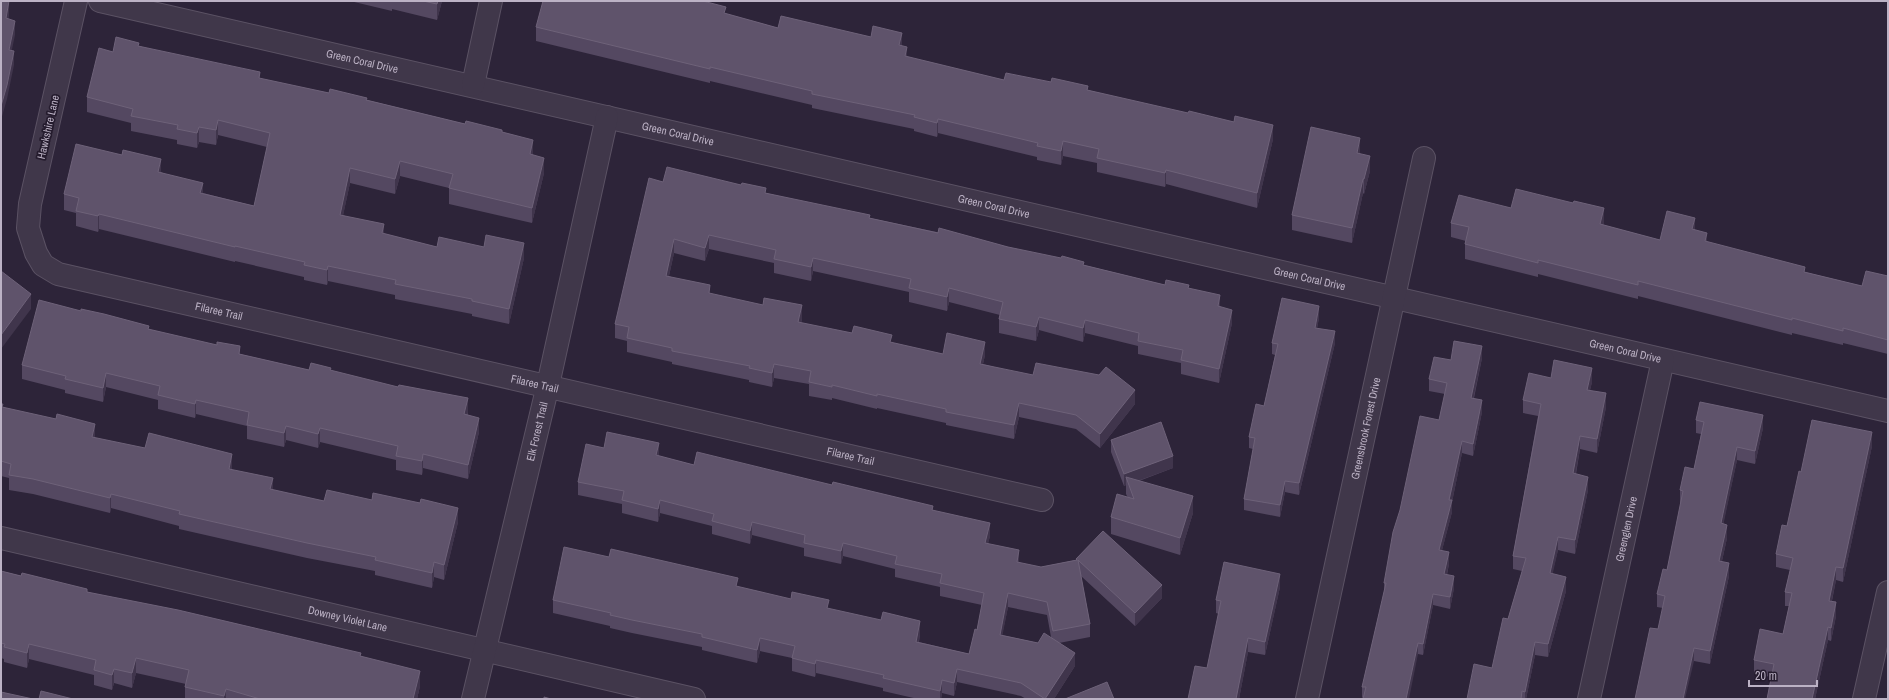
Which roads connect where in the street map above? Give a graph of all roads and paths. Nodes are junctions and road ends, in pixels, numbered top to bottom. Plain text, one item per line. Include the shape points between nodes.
1 (76, 1) edge
2 (100, 1) edge
3 (491, 1) edge
4 (473, 85) junction
5 (608, 117) junction
6 (1424, 158) dead end
7 (36, 253) joint
8 (1394, 298) junction
9 (1663, 360) junction
10 (548, 385) junction
11 (1888, 411) edge
12 (1042, 500) dead end
13 (1, 538) edge
14 (1888, 592) edge
15 (484, 650) junction
16 (474, 699) edge
17 (694, 699) edge
18 (1307, 699) edge
19 (1589, 699) edge
20 (1864, 699) edge

1 - 7 street, Hawkshire Lane via 30,204 28,228
2 - 4 street, Green Coral Drive
3 - 4 street
4 - 5 street, Green Coral Drive
5 - 8 street, Green Coral Drive
5 - 10 street, Elk Forest Trail
6 - 8 street, Greensbrook Forest Drive
7 - 10 street, Filaree Trail via 43,265 58,274
8 - 9 street, Green Coral Drive
8 - 18 street, Greensbrook Forest Drive
9 - 11 street, Green Coral Drive
9 - 19 street, Greenglen Drive
10 - 12 street, Filaree Trail
10 - 15 street, Elk Forest Trail
13 - 15 street, Downey Violet Lane
14 - 20 street
15 - 16 street, Elk Forest Trail
15 - 17 street, Downey Violet Lane

